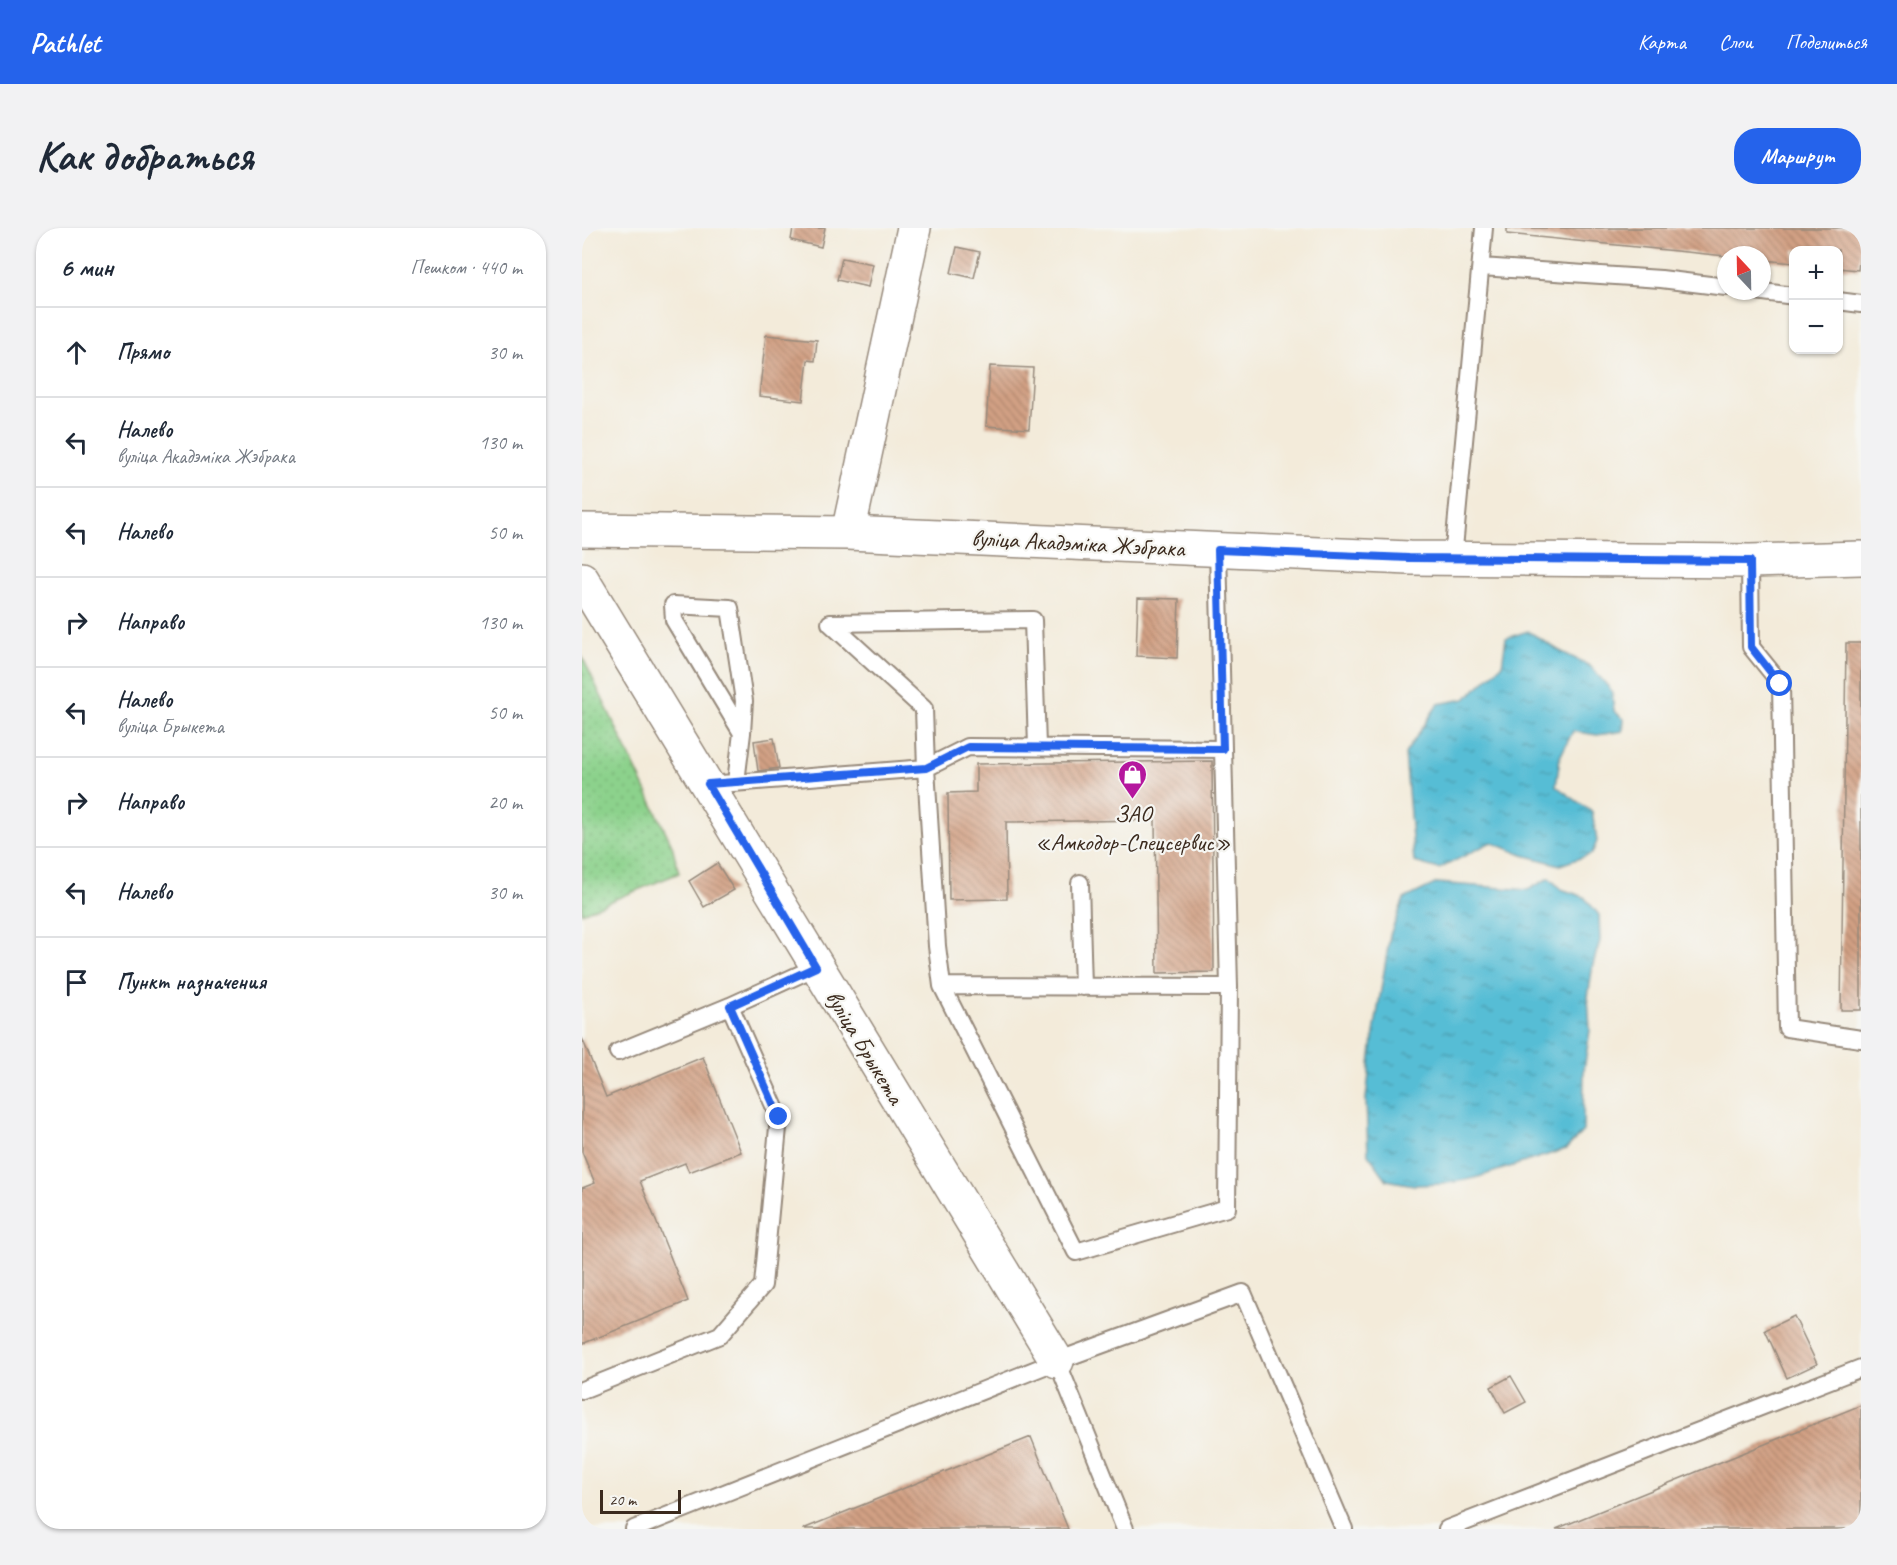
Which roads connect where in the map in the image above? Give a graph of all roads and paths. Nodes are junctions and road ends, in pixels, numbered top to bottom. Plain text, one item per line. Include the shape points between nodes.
1 (914, 228) edge
2 (1484, 228) edge
3 (1481, 267) junction
4 (1717, 286) edge
5 (1771, 293) edge
6 (1789, 295) edge
7 (1843, 302) edge
8 (1861, 304) edge
9 (582, 530) edge
10 (848, 533) junction
11 (1218, 550) junction
12 (1861, 558) edge
13 (1453, 559) junction
14 (1750, 561) junction
15 (582, 579) edge
16 (742, 733) junction
17 (1037, 747) junction
18 (1223, 749) junction
19 (926, 768) junction
20 (722, 783) junction
21 (1080, 883) dead end
22 (816, 967) junction
23 (942, 986) junction
24 (1083, 987) junction
25 (1229, 987) junction
26 (730, 1006) junction
27 (1861, 1039) edge
28 (618, 1052) dead end
29 (1057, 1361) junction
30 (1861, 1368) edge
31 (582, 1390) edge
32 (634, 1529) edge
33 (1125, 1529) edge
34 (1344, 1529) edge
35 (1447, 1529) edge

1 - 10 street
2 - 3 lane
3 - 4 lane
3 - 13 lane
5 - 6 lane
7 - 8 lane
9 - 10 street, вуліца Акадэміка Жэбрака
10 - 11 street, вуліца Акадэміка Жэбрака
11 - 13 street, вуліца Акадэміка Жэбрака
11 - 18 lane
12 - 14 street, вуліца Акадэміка Жэбрака
13 - 14 street, вуліца Акадэміка Жэбрака
14 - 27 lane via 1751,647 1780,684 1787,1028
15 - 20 street, вуліца Брыкета
16 - 16 lane via 744,701 730,608 673,605 674,620
16 - 20 lane
17 - 18 lane
17 - 19 lane via 968,747
17 - 19 lane via 1033,620 830,623 924,709
18 - 25 lane
19 - 20 lane
19 - 23 lane
20 - 22 street, вуліца Брыкета
21 - 24 lane
22 - 26 lane
22 - 29 street, вуліца Брыкета
23 - 24 lane
23 - 25 lane via 1076,1252 1227,1208
24 - 25 lane
26 - 28 lane
26 - 31 lane via 779,1117 763,1285 720,1335
29 - 32 lane
29 - 33 lane
29 - 34 lane via 1243,1293
30 - 35 lane

